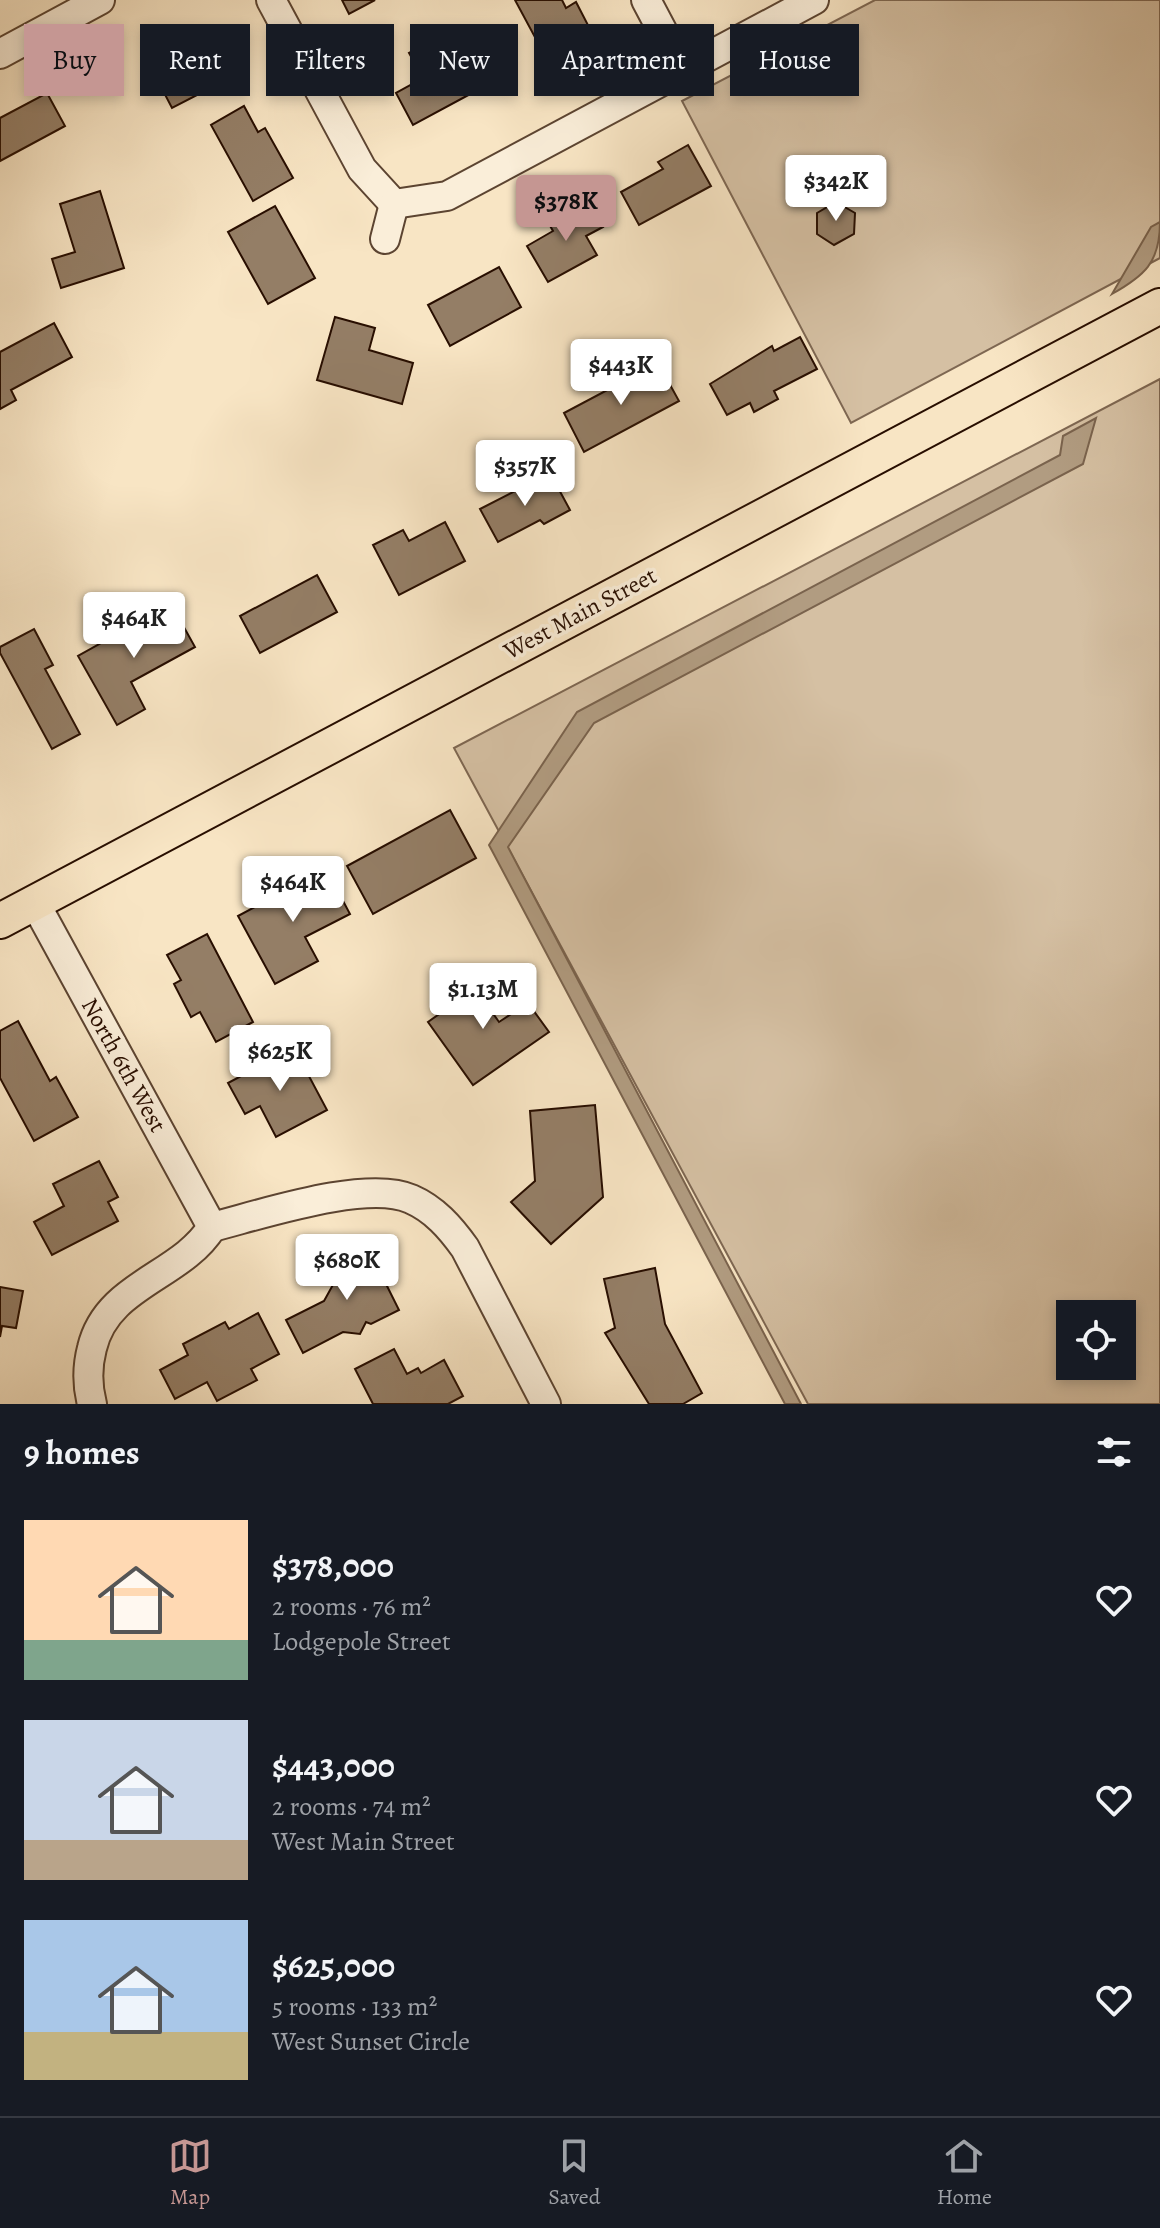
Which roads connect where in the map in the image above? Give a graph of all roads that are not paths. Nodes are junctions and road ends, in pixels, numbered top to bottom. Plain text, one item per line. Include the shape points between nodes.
1 (100, 0) edge
2 (271, 0) edge
3 (646, 0) edge
4 (814, 0) edge
5 (659, 24) edge
6 (714, 53) edge
7 (0, 54) edge
8 (634, 96) edge
9 (394, 204) junction
10 (385, 239) dead end
11 (1160, 306) edge
12 (35, 903) junction
13 (0, 921) edge
14 (212, 1227) junction
15 (92, 1404) edge
16 (546, 1404) edge

1 - 7 street
2 - 9 street via 362,169
3 - 5 street
4 - 6 street
8 - 9 street via 447,196
9 - 10 street
11 - 12 main road, West Main Street
12 - 13 main road, West Main Street
12 - 14 street, North 6th West
14 - 15 street via 202,1244 123,1296 107,1315 88,1366
14 - 16 street via 329,1198 387,1192 410,1198 450,1227 465,1248

